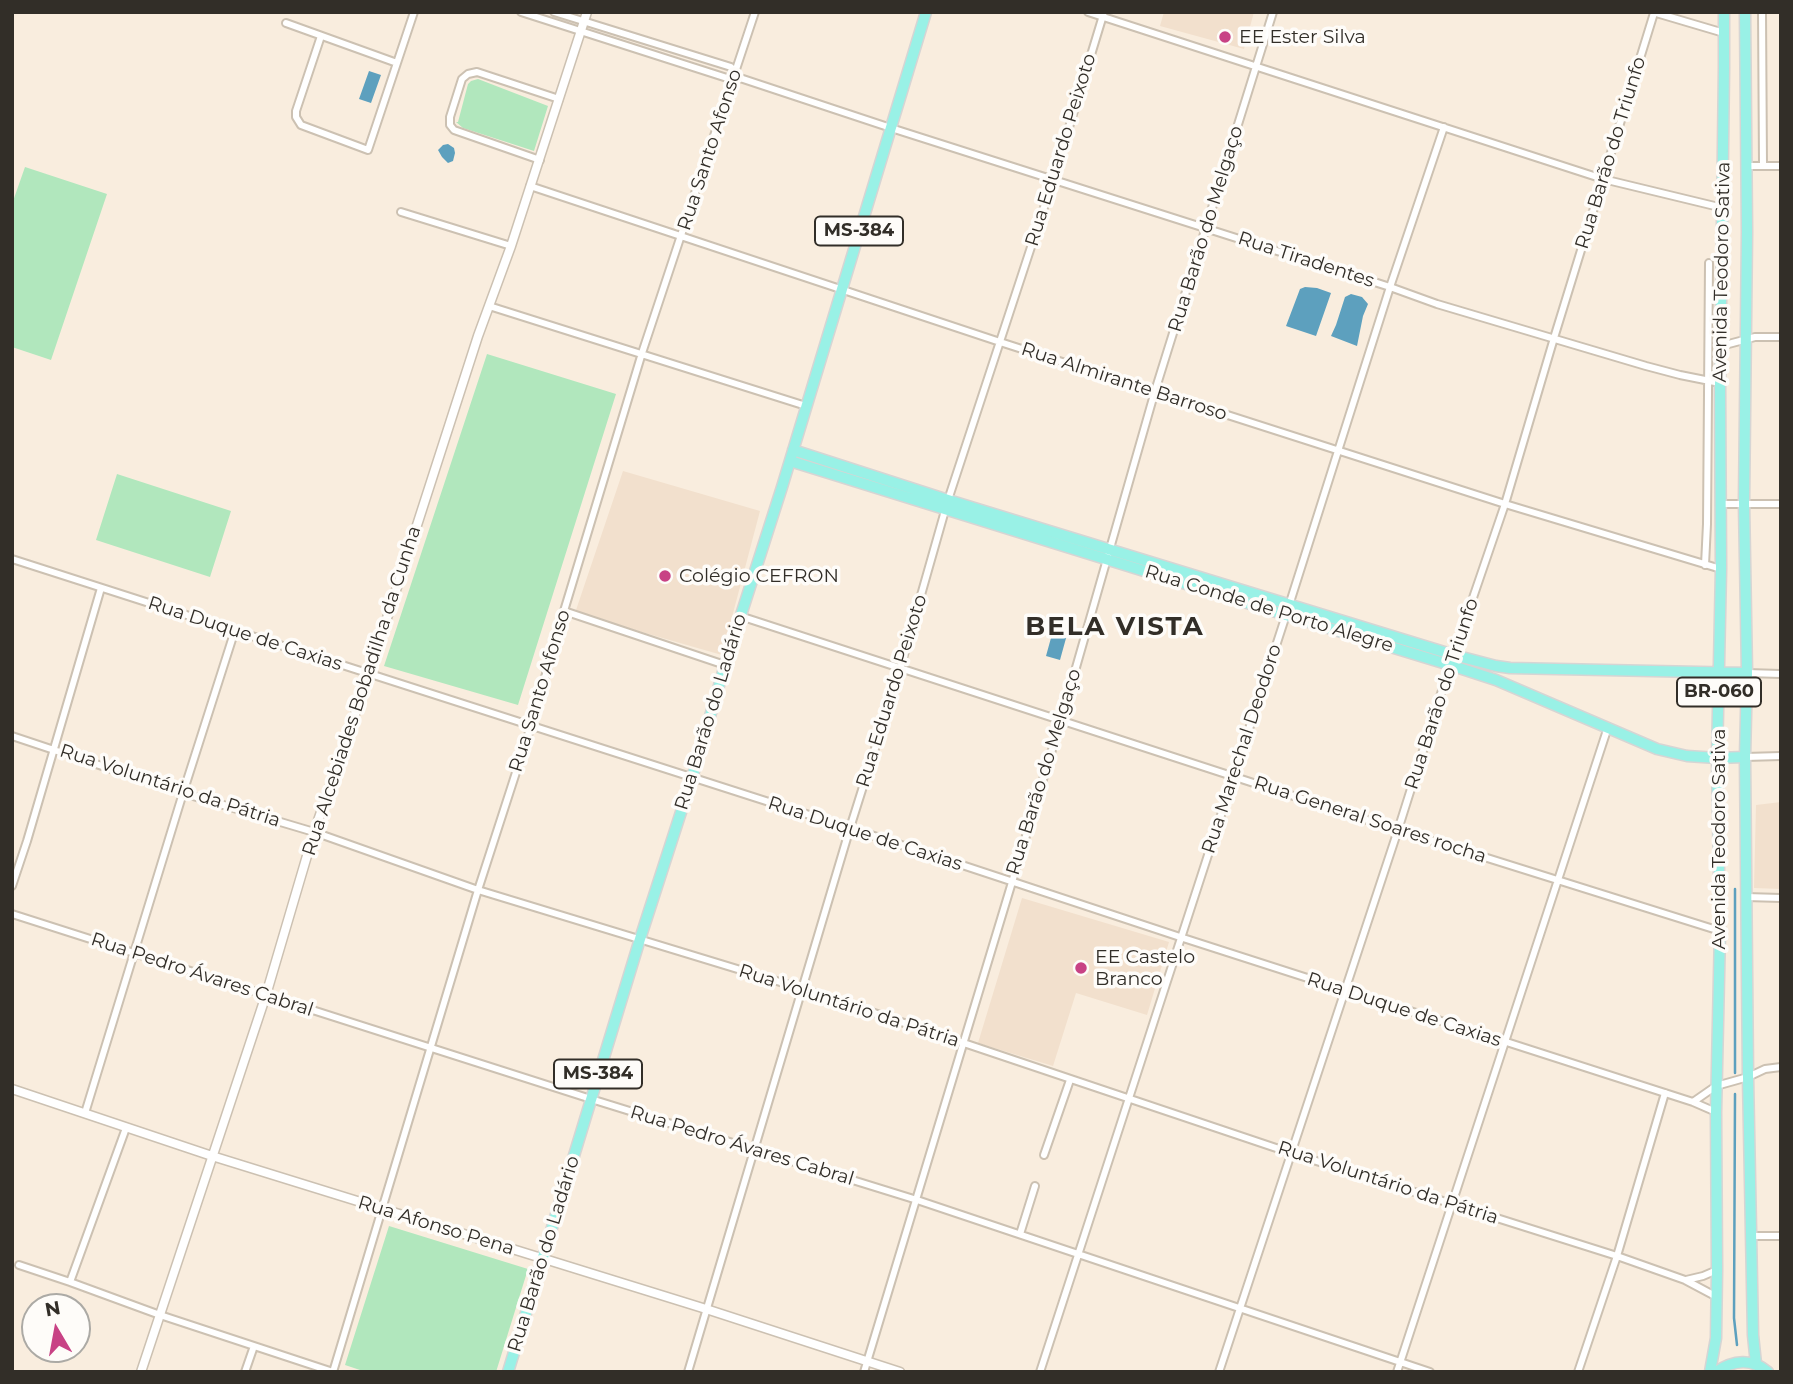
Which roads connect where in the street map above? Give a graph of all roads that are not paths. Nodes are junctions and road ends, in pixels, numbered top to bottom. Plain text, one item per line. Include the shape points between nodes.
1 (414, 12) edge
2 (521, 12) edge
3 (554, 12) edge
4 (587, 12) edge
5 (755, 12) edge
6 (926, 12) edge
7 (1088, 12) edge
8 (1273, 12) edge
9 (1653, 12) edge
10 (1724, 12) edge
11 (1745, 12) edge
12 (1762, 12) edge
13 (1103, 15) edge
14 (584, 22) junction
15 (286, 23) dead end
16 (580, 32) junction
17 (1724, 33) junction
18 (321, 36) junction
19 (397, 63) junction
20 (1256, 66) junction
21 (734, 76) junction
22 (559, 99) junction
23 (1444, 127) junction
24 (891, 128) junction
25 (540, 160) junction
26 (1763, 165) junction
27 (1746, 166) junction
28 (1781, 166) edge
29 (1603, 179) junction
30 (1053, 180) junction
31 (530, 186) junction
32 (1723, 208) junction
33 (401, 212) dead end
34 (1206, 228) junction
35 (682, 237) junction
36 (511, 246) junction
37 (1709, 263) dead end
38 (1390, 287) junction
39 (841, 290) junction
40 (489, 306) junction
41 (1781, 337) edge
42 (1554, 338) junction
43 (1745, 338) junction
44 (1000, 342) junction
45 (1721, 346) junction
46 (642, 353) junction
47 (1708, 381) junction
48 (1720, 383) junction
49 (1156, 391) junction
50 (806, 406) junction
51 (793, 450) junction
52 (1337, 450) junction
53 (790, 461) junction
54 (1744, 503) junction
55 (1781, 503) edge
56 (1505, 504) junction
57 (1720, 504) junction
58 (947, 505) junction
59 (1108, 554) junction
60 (12, 559) edge
61 (1705, 565) junction
62 (1721, 569) junction
63 (101, 588) junction
64 (1287, 610) junction
65 (564, 611) junction
66 (740, 616) junction
67 (235, 630) junction
68 (1452, 660) junction
69 (726, 665) junction
70 (900, 668) junction
71 (1746, 673) junction
72 (369, 674) junction
73 (1720, 674) junction
74 (1781, 674) edge
75 (1061, 720) junction
76 (531, 726) junction
77 (1608, 727) junction
78 (12, 736) edge
79 (53, 748) junction
80 (1781, 756) edge
81 (1745, 757) junction
82 (1717, 758) junction
83 (1233, 776) junction
84 (692, 778) junction
85 (183, 793) junction
86 (850, 828) junction
87 (1398, 830) junction
88 (314, 832) junction
89 (1559, 879) junction
90 (1011, 882) junction
91 (12, 886) edge
92 (478, 890) junction
93 (1746, 897) junction
94 (1781, 898) edge
95 (12, 914) edge
96 (1720, 931) junction
97 (1180, 937) junction
98 (640, 939) junction
99 (134, 954) junction
100 (803, 989) junction
101 (1344, 991) junction
102 (266, 995) junction
103 (1505, 1043) junction
104 (963, 1044) junction
105 (430, 1048) junction
106 (1781, 1068) edge
107 (1748, 1077) junction
108 (1070, 1080) junction
109 (1716, 1086) junction
110 (12, 1089) edge
111 (1665, 1093) junction
112 (1129, 1098) junction
113 (591, 1099) junction
114 (1693, 1102) junction
115 (1716, 1112) junction
116 (85, 1113) junction
117 (126, 1128) junction
118 (755, 1150) junction
119 (1291, 1153) junction
120 (1044, 1155) dead end
121 (212, 1156) junction
122 (1035, 1186) dead end
123 (917, 1200) junction
124 (1452, 1203) junction
125 (382, 1209) junction
126 (1020, 1234) junction
127 (1751, 1236) junction
128 (1781, 1237) edge
129 (1077, 1254) junction
130 (1617, 1256) junction
131 (541, 1259) junction
132 (19, 1265) dead end
133 (1717, 1270) junction
134 (1685, 1280) junction
135 (70, 1282) junction
136 (1717, 1297) junction
137 (706, 1309) junction
138 (1240, 1309) junction
139 (160, 1315) junction
140 (254, 1346) junction
141 (868, 1361) junction
142 (1400, 1362) junction
143 (1765, 1369) edge
144 (141, 1372) edge
145 (245, 1372) edge
146 (333, 1372) edge
147 (508, 1372) edge
148 (688, 1372) edge
149 (864, 1372) edge
150 (901, 1372) edge
151 (1040, 1372) edge
152 (1219, 1372) edge
153 (1397, 1372) edge
154 (1430, 1372) edge
155 (1578, 1372) edge
156 (1710, 1372) edge
157 (1716, 1372) edge

1 - 19 street
2 - 16 street, Rua Tiradentes
3 - 14 street, Rua Tiradentes
4 - 14 street, Rua Alcebiades Bobadilha da Cunha
5 - 21 street, Rua Santo Afonso
6 - 24 main road, Rua Barão do Ladário / MS-384
7 - 13 street
8 - 20 street, Rua Barão do Melgaço
9 - 17 street
9 - 29 street, Rua Barão do Triunfo
10 - 17 main road, Avenida Teodoro Sativa / BR-060
11 - 27 main road, Avenida Teodoro Sativa / BR-060
12 - 26 street
13 - 20 street
13 - 30 street, Rua Eduardo Peixoto
14 - 16 street, Rua Alcebiades Bobadilha da Cunha
14 - 21 street, Rua Tiradentes via 731,67
15 - 18 street
16 - 21 street, Rua Tiradentes via 727,78
16 - 22 street, Rua Alcebiades Bobadilha da Cunha
17 - 32 main road, Avenida Teodoro Sativa / BR-060
18 - 19 street
18 - 19 street via 296,117 302,125 368,150
20 - 23 street
20 - 34 street, Rua Barão do Melgaço
21 - 24 street, Rua Tiradentes
21 - 35 street, Rua Santo Afonso
22 - 25 street, Rua Alcebiades Bobadilha da Cunha
22 - 25 street via 477,72 462,79 450,117 454,130
23 - 29 street
23 - 38 street, Rua Marechal Deodoro
24 - 30 street, Rua Tiradentes
24 - 39 main road, Rua Barão do Ladário / MS-384
25 - 31 street, Rua Alcebiades Bobadilha da Cunha
26 - 27 street
26 - 28 street
27 - 43 main road, Avenida Teodoro Sativa / BR-060
29 - 32 street
29 - 42 street, Rua Barão do Triunfo
30 - 34 street, Rua Tiradentes
30 - 44 street, Rua Eduardo Peixoto
31 - 35 street, Rua Almirante Barroso
31 - 36 street, Rua Alcebiades Bobadilha da Cunha
32 - 45 main road, Avenida Teodoro Sativa / BR-060
33 - 36 street
34 - 38 street, Rua Tiradentes
34 - 49 street, Rua Barão do Melgaço
35 - 39 street, Rua Almirante Barroso
35 - 46 street, Rua Santo Afonso
36 - 40 street, Rua Alcebiades Bobadilha da Cunha
37 - 47 street
38 - 42 street, Rua Tiradentes
38 - 52 street, Rua Marechal Deodoro
39 - 44 street, Rua Almirante Barroso
39 - 50 main road, Rua Barão do Ladário / MS-384
40 - 46 street
40 - 72 street, Rua Alcebiades Bobadilha da Cunha
41 - 43 street
42 - 47 street, Rua Tiradentes
42 - 56 street, Rua Barão do Triunfo
43 - 45 street
43 - 54 main road, Avenida Teodoro Sativa / BR-060
44 - 49 street, Rua Almirante Barroso
44 - 58 street, Rua Eduardo Peixoto
45 - 48 main road, Avenida Teodoro Sativa / BR-060
46 - 50 street
46 - 65 street, Rua Santo Afonso
47 - 48 street, Rua Tiradentes
47 - 61 street
48 - 57 main road, Avenida Teodoro Sativa / BR-060
49 - 52 street, Rua Almirante Barroso
49 - 59 street, Rua Barão do Melgaço
50 - 51 main road, Rua Barão do Ladário / MS-384
51 - 53 main road, Rua Barão do Ladário / MS-384
51 - 58 main road, Rua Conde de Porto Alegre
52 - 56 street, Rua Almirante Barroso
52 - 64 street, Rua Marechal Deodoro
53 - 58 main road, Rua Conde de Porto Alegre
53 - 66 main road, Rua Barão do Ladário / MS-384
54 - 55 street
54 - 57 street
54 - 71 main road, Avenida Teodoro Sativa / BR-060
56 - 61 street, Rua Almirante Barroso
56 - 68 street, Rua Barão do Triunfo
57 - 62 main road, Avenida Teodoro Sativa / BR-060
58 - 59 main road, Rua Conde de Porto Alegre
58 - 70 street, Rua Eduardo Peixoto
59 - 64 main road, Rua Conde de Porto Alegre
59 - 75 street, Rua Barão do Melgaço
60 - 63 street, Rua Duque de Caxias
61 - 62 street, Rua Almirante Barroso
62 - 73 main road, Avenida Teodoro Sativa / BR-060
63 - 67 street, Rua Duque de Caxias
63 - 79 street
64 - 68 main road, Rua Conde de Porto Alegre
64 - 83 street, Rua Marechal Deodoro
65 - 69 street
65 - 76 street, Rua Santo Afonso
66 - 69 main road, Rua Barão do Ladário / MS-384
66 - 70 street, Rua General Soares rocha
67 - 72 street, Rua Duque de Caxias
67 - 85 street
68 - 73 main road, Rua Conde de Porto Alegre via 1510,668
68 - 77 main road, Rua Conde de Porto Alegre
68 - 87 street, Rua Barão do Triunfo
69 - 84 main road, Rua Barão do Ladário / MS-384
70 - 75 street, Rua General Soares rocha
70 - 86 street, Rua Eduardo Peixoto
71 - 73 main road, Rua Conde de Porto Alegre
71 - 74 street
71 - 81 main road, Avenida Teodoro Sativa / BR-060
72 - 76 street, Rua Duque de Caxias
72 - 88 street, Rua Alcebiades Bobadilha da Cunha
73 - 82 main road, Avenida Teodoro Sativa / BR-060
75 - 83 street, Rua General Soares rocha
75 - 90 street, Rua Barão do Melgaço
76 - 84 street, Rua Duque de Caxias
76 - 92 street, Rua Santo Afonso
77 - 82 main road, Rua Conde de Porto Alegre via 1664,751
77 - 89 street
78 - 79 street, Rua Voluntário da Pátria
79 - 85 street, Rua Voluntário da Pátria
79 - 91 street
80 - 81 street
81 - 82 main road, Rua Conde de Porto Alegre
81 - 93 main road, Avenida Teodoro Sativa / BR-060
82 - 96 main road, Avenida Teodoro Sativa / BR-060
83 - 87 street, Rua General Soares rocha
83 - 97 street, Rua Marechal Deodoro
84 - 86 street, Rua Duque de Caxias
84 - 98 main road, Rua Barão do Ladário / MS-384
85 - 88 street, Rua Voluntário da Pátria
85 - 99 street
86 - 90 street, Rua Duque de Caxias
86 - 100 street, Rua Eduardo Peixoto
87 - 89 street, Rua General Soares rocha
87 - 101 street, Rua Barão do Triunfo
88 - 92 street, Rua Voluntário da Pátria
88 - 102 street, Rua Alcebiades Bobadilha da Cunha
89 - 96 street, Rua General Soares rocha
89 - 103 street
90 - 97 street, Rua Duque de Caxias
90 - 104 street, Rua Barão do Melgaço
92 - 98 street, Rua Voluntário da Pátria
92 - 105 street, Rua Santo Afonso
93 - 94 street
93 - 107 main road, Avenida Teodoro Sativa / BR-060
95 - 99 street, Rua Pedro Ávares Cabral
96 - 109 main road, Avenida Teodoro Sativa / BR-060
97 - 101 street, Rua Duque de Caxias
97 - 112 street, Rua Marechal Deodoro
98 - 100 street, Rua Voluntário da Pátria
98 - 113 main road, Rua Barão do Ladário / MS-384
99 - 102 street, Rua Pedro Ávares Cabral
99 - 116 street
100 - 104 street, Rua Voluntário da Pátria
100 - 118 street, Rua Eduardo Peixoto
101 - 103 street, Rua Duque de Caxias
101 - 119 street, Rua Barão do Triunfo
102 - 105 street, Rua Pedro Ávares Cabral
102 - 121 street, Rua Alcebiades Bobadilha da Cunha
103 - 111 street, Rua Duque de Caxias
103 - 124 street
104 - 108 street, Rua Voluntário da Pátria
104 - 123 street, Rua Barão do Melgaço
105 - 113 street, Rua Pedro Ávares Cabral
105 - 125 street, Rua Santo Afonso
106 - 107 street
107 - 109 street
107 - 127 main road, Avenida Teodoro Sativa / BR-060
108 - 112 street, Rua Voluntário da Pátria
108 - 120 street
109 - 114 street
109 - 115 main road, Avenida Teodoro Sativa / BR-060
110 - 116 street, Rua Afonso Pena
111 - 114 street, Rua Duque de Caxias
111 - 130 street
112 - 119 street, Rua Voluntário da Pátria
112 - 129 street, Rua Marechal Deodoro
113 - 118 street, Rua Pedro Ávares Cabral
113 - 131 main road, Rua Barão do Ladário / MS-384
114 - 115 street, Rua Duque de Caxias
115 - 133 main road, Avenida Teodoro Sativa / BR-060
116 - 117 street, Rua Afonso Pena
117 - 121 street, Rua Afonso Pena
117 - 135 street
118 - 123 street, Rua Pedro Ávares Cabral
118 - 137 street, Rua Eduardo Peixoto
119 - 124 street, Rua Voluntário da Pátria
119 - 138 street, Rua Barão do Triunfo
121 - 125 street, Rua Afonso Pena
121 - 139 street, Rua Alcebiades Bobadilha da Cunha
122 - 126 street
123 - 126 street, Rua Pedro Ávares Cabral
123 - 141 street, Rua Barão do Melgaço
124 - 130 street, Rua Voluntário da Pátria
124 - 142 street
125 - 131 street, Rua Afonso Pena
125 - 146 street, Rua Santo Afonso
126 - 129 street, Rua Pedro Ávares Cabral
127 - 128 street
127 - 143 main road, Avenida Teodoro Sativa / BR-060 via 1753,1335
129 - 138 street, Rua Pedro Ávares Cabral
129 - 151 street, Rua Marechal Deodoro
130 - 134 street, Rua Voluntário da Pátria
130 - 155 street
131 - 137 street, Rua Afonso Pena
131 - 147 main road, Rua Barão do Ladário / MS-384
132 - 135 street
133 - 134 street
133 - 136 main road, Avenida Teodoro Sativa / BR-060
134 - 136 street, Rua Voluntário da Pátria
135 - 139 street
136 - 156 main road, Avenida Teodoro Sativa / BR-060
137 - 141 street, Rua Afonso Pena
137 - 148 street, Rua Eduardo Peixoto
138 - 142 street, Rua Pedro Ávares Cabral
138 - 152 street, Rua Barão do Triunfo
139 - 140 street
139 - 144 street, Rua Alcebiades Bobadilha da Cunha
140 - 145 street
140 - 146 street
141 - 149 street, Rua Barão do Melgaço
141 - 150 street, Rua Afonso Pena
142 - 153 street
142 - 154 street, Rua Pedro Ávares Cabral
143 - 157 main road, BR-060 via 1734,1362

